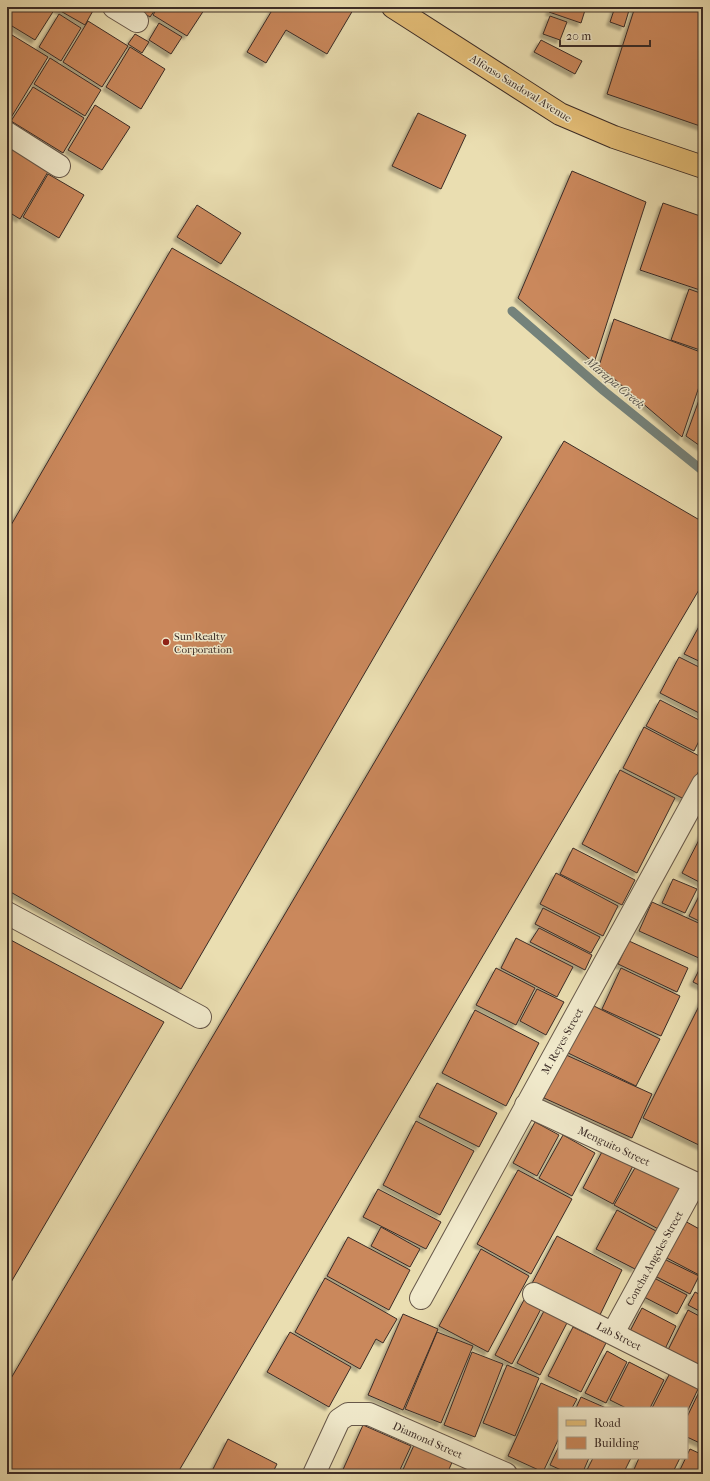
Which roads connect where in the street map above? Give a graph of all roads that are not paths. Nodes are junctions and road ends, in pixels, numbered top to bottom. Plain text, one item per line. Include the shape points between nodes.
1 (114, 7) edge
2 (394, 7) edge
3 (137, 21) dead end
4 (7, 133) edge
5 (59, 166) dead end
6 (703, 167) edge
7 (703, 784) edge
8 (7, 913) edge
9 (200, 1017) dead end
10 (526, 1105) junction
11 (699, 1185) edge
12 (534, 1294) dead end
13 (422, 1298) dead end
14 (613, 1333) junction
15 (703, 1379) edge
16 (314, 1474) edge
17 (506, 1474) edge

1 - 3 street
2 - 6 main road, Alfonso Sandoval Avenue via 560,114 614,137
4 - 5 street
7 - 10 street, M. Reyes Street
8 - 9 street
10 - 11 street, Menguito Street
10 - 13 street, M. Reyes Street
11 - 14 street, Concha Angeles Street
12 - 14 street, Lab Street
14 - 15 street, Lab Street
16 - 17 street, Diamond Street via 339,1420 348,1414 369,1414

